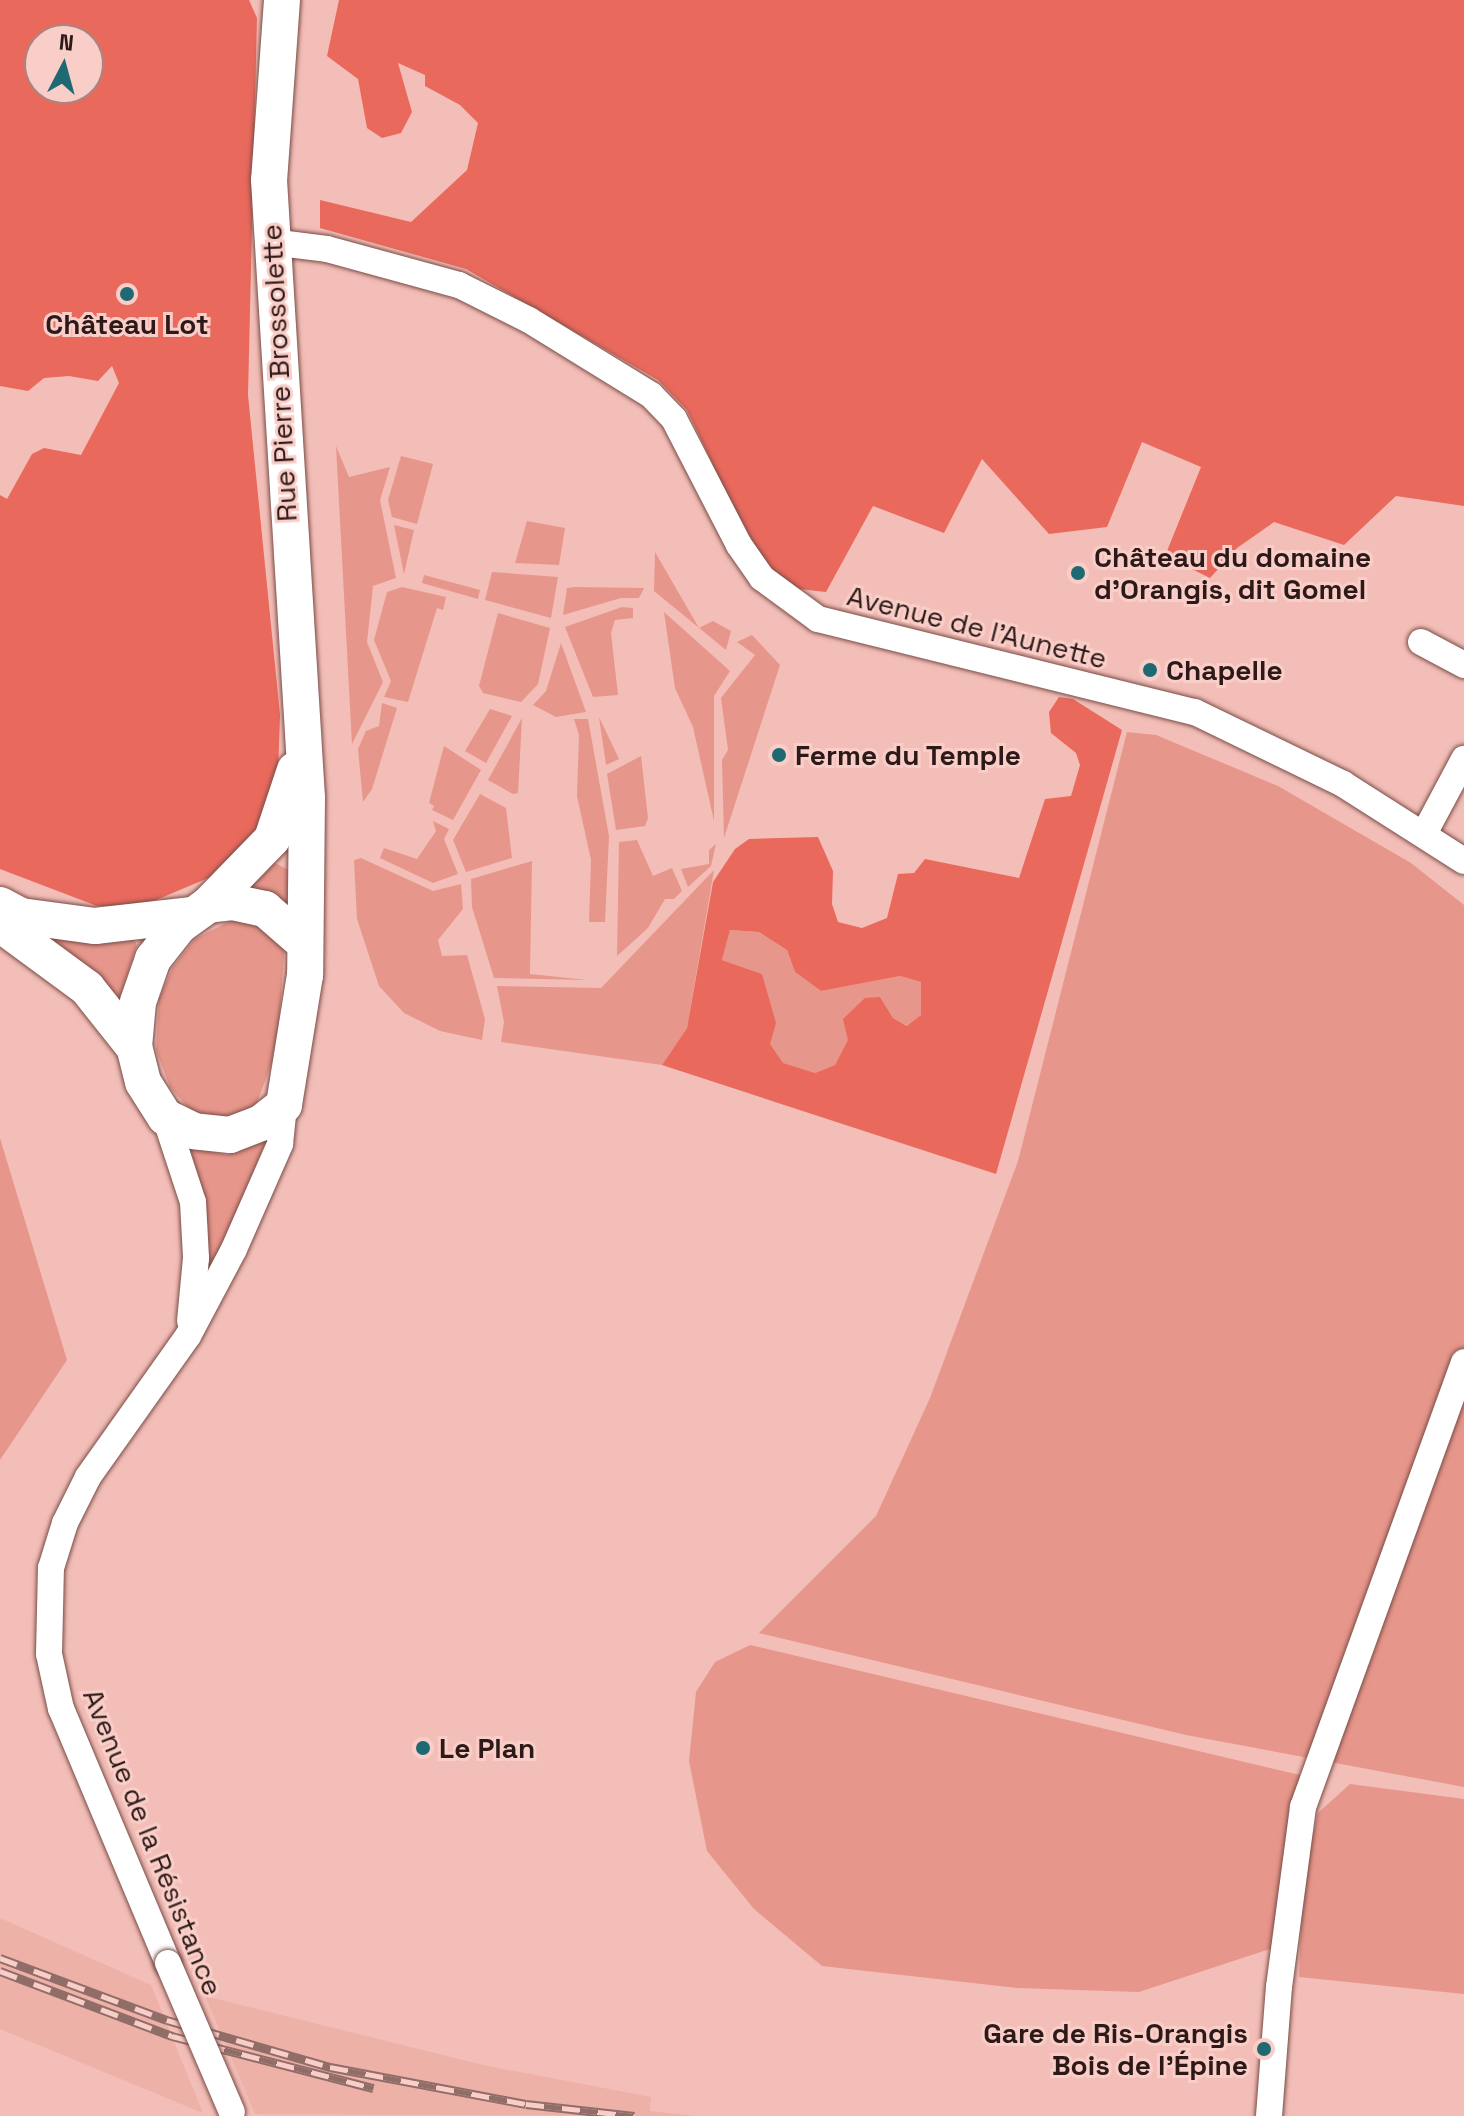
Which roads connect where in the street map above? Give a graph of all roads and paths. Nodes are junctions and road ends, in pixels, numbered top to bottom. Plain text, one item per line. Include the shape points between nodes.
1 (282, 0) edge
2 (271, 242) junction
3 (1421, 642) dead end
4 (1464, 665) edge
5 (301, 745) junction
6 (1464, 759) edge
7 (1425, 832) junction
8 (1464, 861) edge
9 (0, 905) edge
10 (200, 910) junction
11 (0, 924) edge
12 (302, 941) junction
13 (134, 1047) junction
14 (284, 1105) junction
15 (165, 1117) junction
16 (188, 1336) junction
17 (1464, 1362) edge
18 (232, 2114) edge
19 (1269, 2116) edge

1 - 2 main road, Rue Pierre Brossolette via 272,100
2 - 5 main road, Rue Pierre Brossolette
2 - 7 street, Avenue de l’Aunette via 327,249 459,285 529,320 651,395 674,419 739,545 762,578 818,619 1195,712 1343,784
3 - 4 street
5 - 10 main road, Rue Pierre Brossolette via 272,839
5 - 12 main road, Rue Pierre Brossolette via 307,798
6 - 7 street
7 - 8 street, Avenue de l’Aunette
9 - 10 main road via 21,916 82,925
10 - 12 main road via 232,902 265,909
10 - 13 main road via 153,959 138,1002
11 - 13 main road via 87,988
12 - 14 main road via 305,975
13 - 15 main road via 143,1082
14 - 15 main road via 261,1123 230,1135 194,1131
14 - 16 street, Avenue de la Résistance via 280,1144
15 - 16 street, Avenue de la Résistance via 193,1202 196,1258
16 - 18 street, Avenue de la Résistance, bridge via 72,1507 51,1568 49,1654 61,1709
17 - 19 street via 1303,1807 1279,1987

